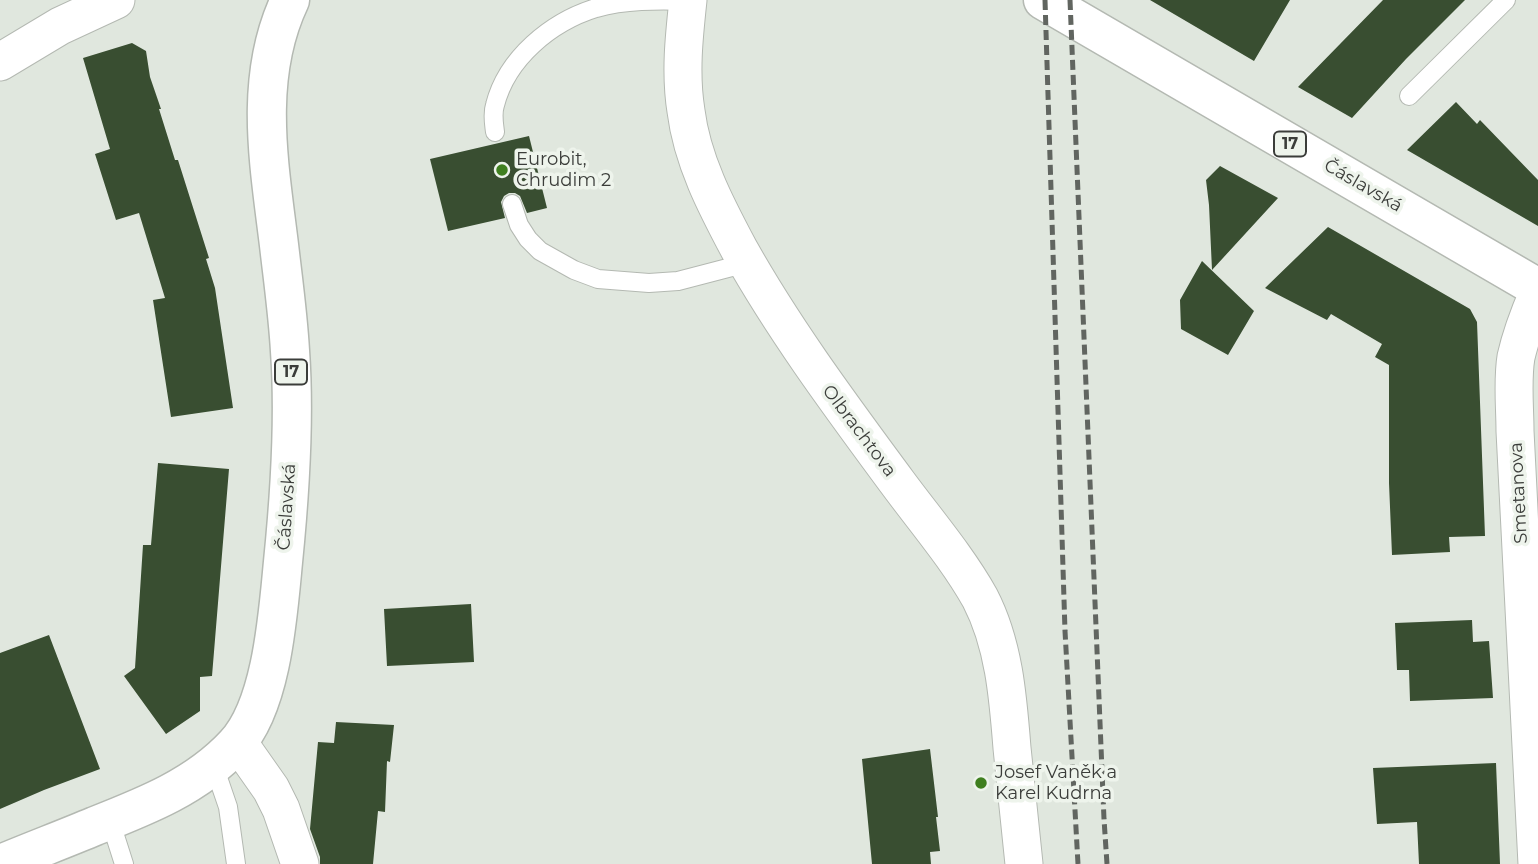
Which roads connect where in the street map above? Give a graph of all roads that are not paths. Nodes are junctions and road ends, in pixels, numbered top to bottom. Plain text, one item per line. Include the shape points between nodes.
1 (116, 0) edge
2 (289, 0) edge
3 (688, 0) edge
4 (1043, 0) edge
5 (1506, 0) edge
6 (0, 62) edge
7 (1409, 96) dead end
8 (495, 132) dead end
9 (512, 204) dead end
10 (747, 263) junction
11 (1538, 288) edge
12 (1538, 293) edge
13 (226, 754) junction
14 (110, 820) junction
15 (1, 864) edge
16 (124, 864) edge
17 (236, 864) edge
18 (300, 864) edge
19 (1024, 864) edge
20 (1536, 864) edge

1 - 6 street
2 - 13 main road, Čáslavská / 17 via 274,45 265,114 290,352 288,508 271,659 260,701
3 - 8 lane via 598,8 553,28 507,74 494,107
3 - 10 street, Olbrachtova via 683,44 686,113 705,179
4 - 11 main road, Čáslavská / 17
5 - 7 lane
9 - 10 lane via 527,239 540,251 598,278 678,281
10 - 19 street, Olbrachtova via 821,379 951,555 992,625 1005,684
12 - 20 street, Smetanova via 1520,342 1515,377
13 - 14 main road, Čáslavská / 17 via 183,787
13 - 17 lane
13 - 18 street via 271,789
14 - 15 main road, Čáslavská / 17
14 - 16 lane

